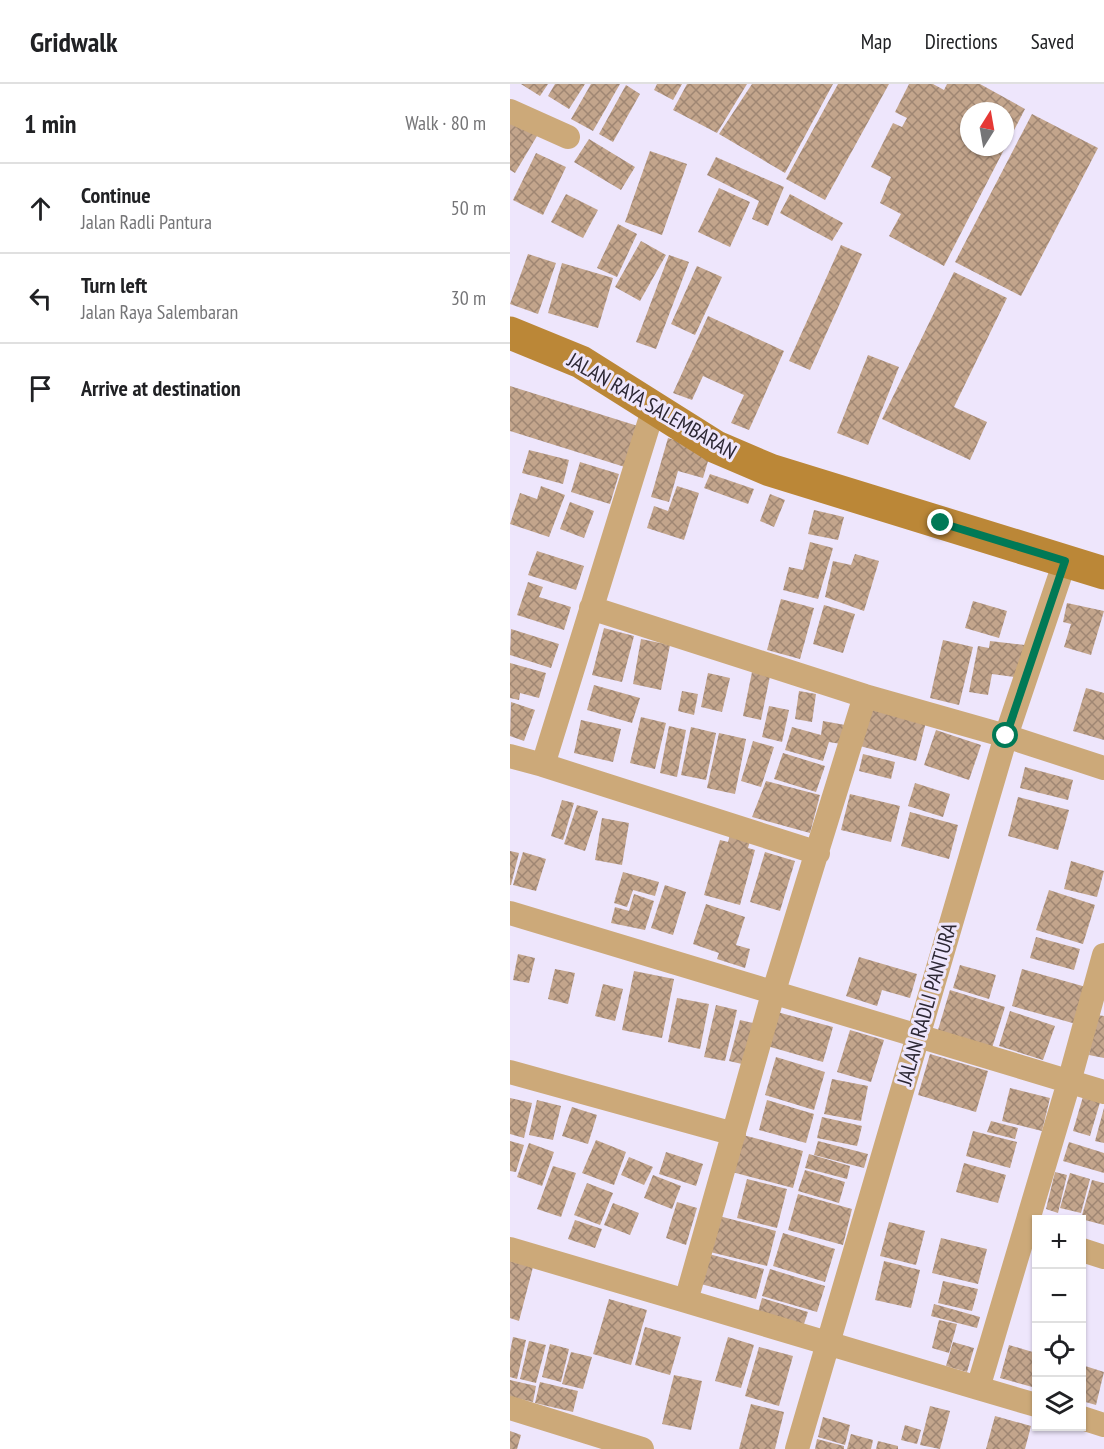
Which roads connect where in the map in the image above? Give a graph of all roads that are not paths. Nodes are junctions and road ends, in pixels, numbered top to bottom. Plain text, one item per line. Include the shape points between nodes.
1 (510, 111) edge
2 (568, 136) dead end
3 (511, 336) edge
4 (654, 406) junction
5 (1065, 561) junction
6 (1104, 573) edge
7 (591, 608) junction
8 (865, 696) junction
9 (1006, 736) junction
10 (510, 756) edge
11 (543, 765) junction
12 (1104, 768) edge
13 (818, 853) junction
14 (510, 913) edge
15 (1104, 955) edge
16 (773, 994) junction
17 (917, 1038) junction
18 (510, 1072) edge
19 (1070, 1082) junction
20 (1104, 1092) edge
21 (734, 1134) junction
22 (1030, 1235) edge
23 (510, 1249) edge
24 (1086, 1251) edge
25 (1104, 1257) edge
26 (686, 1301) junction
27 (827, 1345) junction
28 (978, 1388) junction
29 (1032, 1404) edge
30 (510, 1408) edge
31 (1086, 1419) edge
32 (1104, 1425) edge
33 (640, 1449) edge
34 (797, 1449) edge

1 - 2 street
3 - 4 main road, JALAN RAYA SALEMBARAN via 581,362
4 - 5 main road, JALAN RAYA SALEMBARAN via 716,447 770,471
4 - 7 street
5 - 6 main road, JALAN RAYA SALEMBARAN
5 - 9 street, JALAN RADLI PANTURA
7 - 8 street
7 - 11 street
8 - 9 street
8 - 13 street
9 - 12 street
9 - 17 street, JALAN RADLI PANTURA
10 - 11 street
11 - 13 street
13 - 16 street
14 - 16 street
15 - 19 street
16 - 17 street
16 - 21 street
17 - 19 street
17 - 27 street, JALAN RADLI PANTURA
18 - 21 street
19 - 20 street
19 - 22 street
21 - 26 street
22 - 28 street
23 - 26 street
24 - 25 street
26 - 27 street
27 - 28 street
27 - 34 street, JALAN RADLI PANTURA
28 - 29 street
30 - 33 street
31 - 32 street

